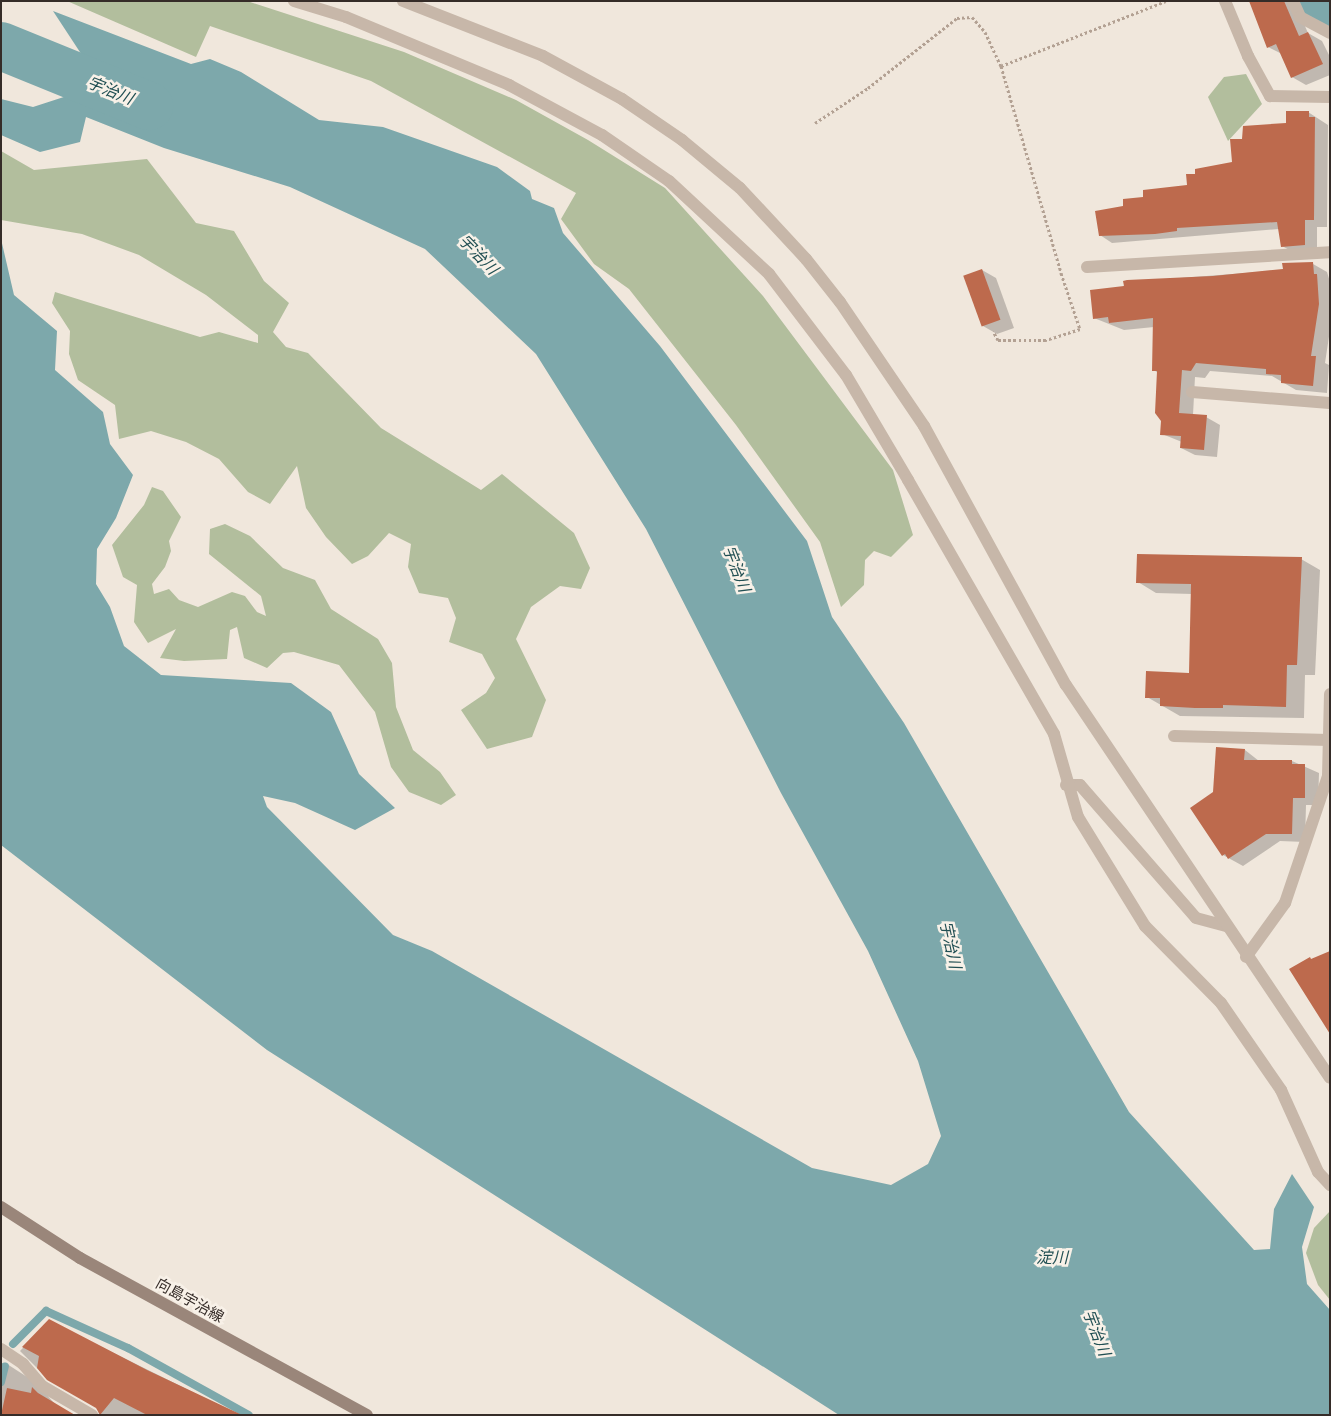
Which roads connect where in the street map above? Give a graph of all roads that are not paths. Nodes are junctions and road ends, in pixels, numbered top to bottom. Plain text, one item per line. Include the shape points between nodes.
1 (294, 1) edge
2 (403, 1) edge
3 (1225, 1) edge
4 (1293, 1) edge
5 (1330, 32) edge
6 (1330, 97) edge
7 (1330, 252) edge
8 (1086, 267) dead end
9 (1192, 392) dead end
10 (1330, 403) edge
11 (1330, 694) edge
12 (1174, 736) dead end
13 (1328, 740) junction
14 (1066, 785) junction
15 (1226, 926) junction
16 (1246, 957) junction
17 (1330, 1078) edge
18 (1330, 1185) edge
19 (1, 1207) edge
20 (1, 1349) edge
21 (92, 1415) edge
22 (367, 1415) edge

1 - 14 street via 346,17 509,85 602,135 670,181 734,239 768,274 846,375 1054,734
2 - 15 street via 543,56 622,99 682,140 740,188 806,259 840,302 924,426 1066,685
3 - 6 street via 1248,56 1270,96
4 - 5 street via 1300,17
7 - 8 street
9 - 10 street
11 - 13 street
12 - 13 street
13 - 16 street via 1328,776 1285,904
14 - 15 street via 1080,785 1196,918
14 - 18 street via 1078,816 1145,926 1221,1003 1281,1090 1318,1172
15 - 16 street
16 - 17 street
19 - 22 main road, 向島宇治線 via 80,1258
20 - 21 street via 23,1364 42,1386

